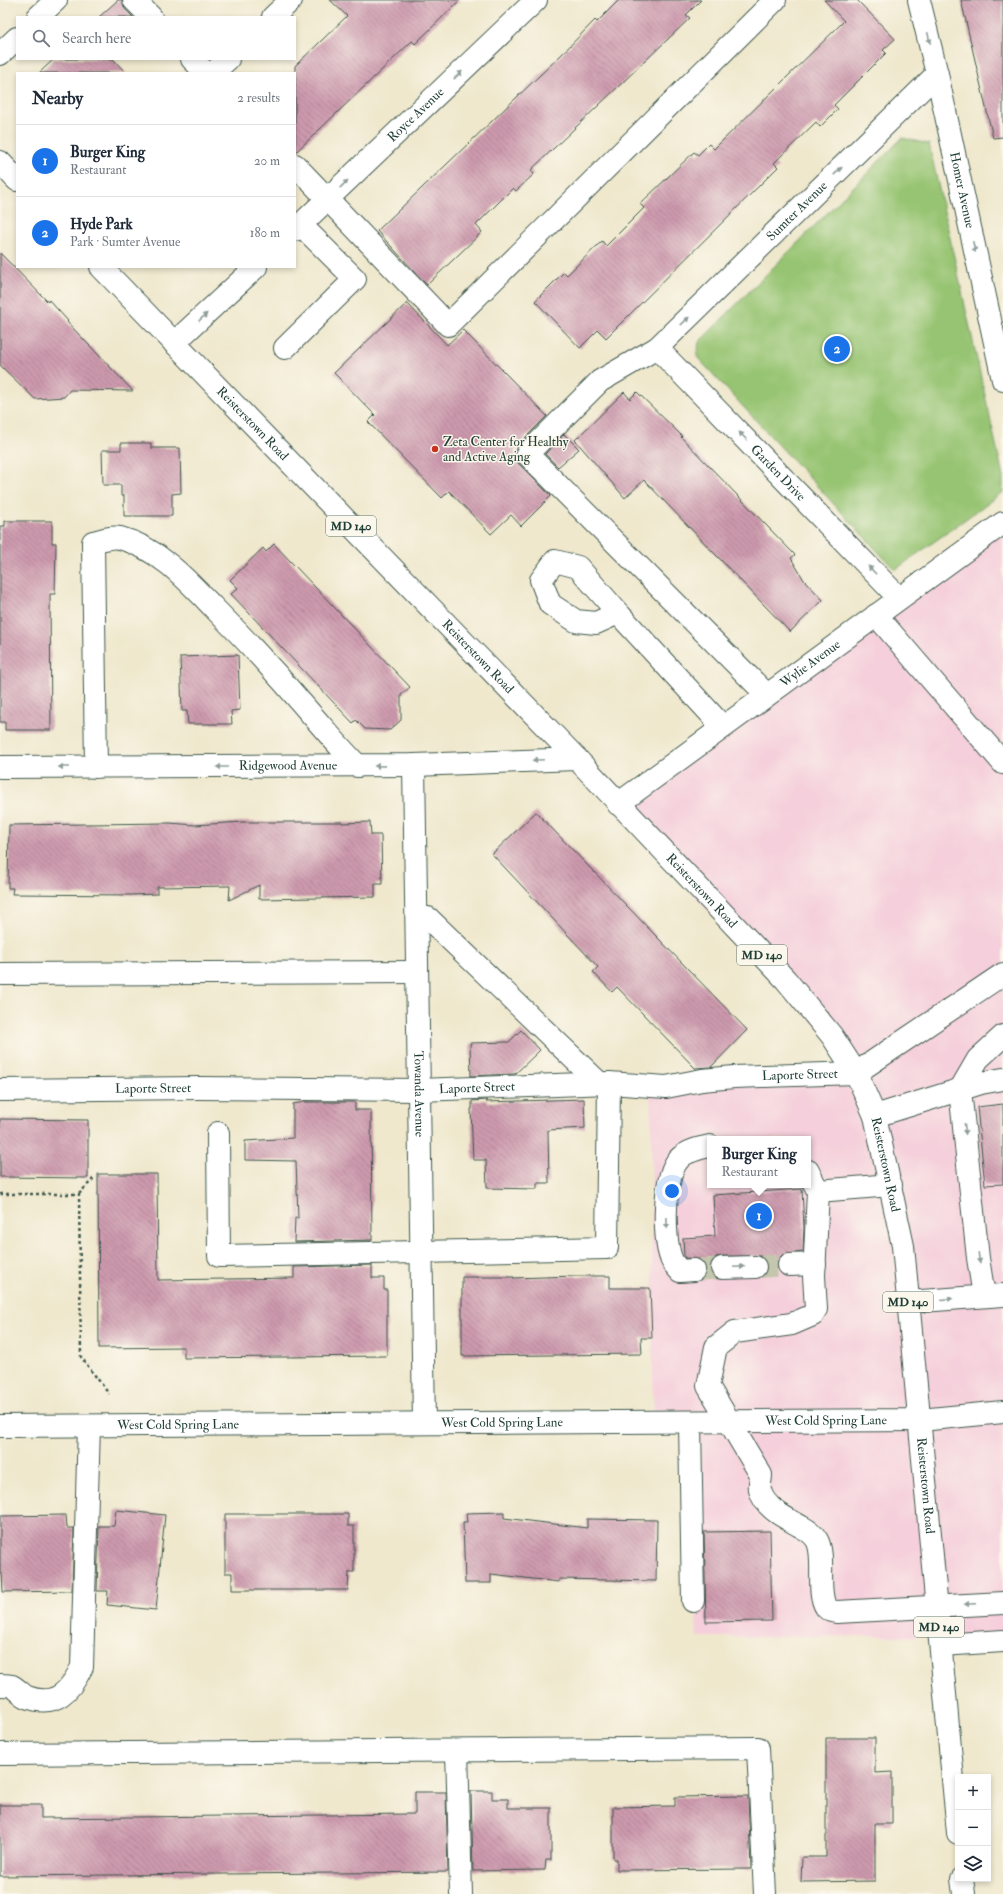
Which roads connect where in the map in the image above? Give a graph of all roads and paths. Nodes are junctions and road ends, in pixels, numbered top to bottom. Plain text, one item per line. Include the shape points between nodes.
1 (56, 0) edge
2 (134, 0) edge
3 (291, 0) edge
4 (536, 0) edge
5 (775, 0) edge
6 (919, 0) edge
7 (39, 16) edge
8 (150, 16) edge
9 (274, 16) edge
10 (16, 39) edge
11 (0, 54) edge
12 (193, 60) edge
13 (227, 60) edge
14 (205, 72) edge
15 (214, 72) edge
16 (937, 74) junction
17 (0, 162) edge
18 (296, 166) edge
19 (16, 179) edge
20 (328, 199) junction
21 (298, 227) edge
22 (102, 268) edge
23 (255, 268) edge
24 (174, 343) junction
25 (285, 348) dead end
26 (657, 348) junction
27 (1003, 380) edge
28 (1003, 523) edge
29 (900, 598) junction
30 (618, 613) dead end
31 (876, 615) junction
32 (767, 695) junction
33 (723, 727) junction
34 (576, 759) junction
35 (1003, 763) edge
36 (358, 766) junction
37 (414, 766) junction
38 (0, 767) edge
39 (96, 767) junction
40 (618, 804) junction
41 (428, 918) dead end
42 (417, 972) junction
43 (0, 974) edge
44 (1003, 974) edge
45 (1003, 1036) edge
46 (1003, 1054) edge
47 (856, 1073) junction
48 (1003, 1079) edge
49 (604, 1083) junction
50 (981, 1083) junction
51 (0, 1090) edge
52 (419, 1090) junction
53 (960, 1090) junction
54 (875, 1116) junction
55 (218, 1133) dead end
56 (707, 1147) edge
57 (95, 1177) dead end
58 (811, 1177) edge
59 (891, 1185) junction
60 (818, 1191) junction
61 (0, 1194) edge
62 (79, 1194) junction
63 (421, 1251) junction
64 (789, 1264) tunnel mouth
65 (814, 1264) junction
66 (756, 1267) tunnel mouth
67 (722, 1268) tunnel mouth
68 (694, 1270) tunnel mouth
69 (994, 1295) edge
70 (908, 1302) junction
71 (109, 1394) dead end
72 (1003, 1412) edge
73 (920, 1420) junction
74 (690, 1422) junction
75 (731, 1422) junction
76 (424, 1423) junction
77 (0, 1426) edge
78 (89, 1426) junction
79 (693, 1601) dead end
80 (1003, 1603) edge
81 (937, 1606) junction
82 (1003, 1641) edge
83 (941, 1645) junction
84 (0, 1685) edge
85 (457, 1750) junction
86 (0, 1754) edge
87 (956, 1810) edge
88 (962, 1882) edge
89 (461, 1894) edge
90 (765, 1894) edge
91 (964, 1894) edge

1 - 7 street
2 - 8 street
3 - 9 street
20 -> 4 street, Royce Avenue
5 - 20 street via 448,325
6 -> 16 street, Homer Avenue
10 - 11 street
12 - 14 street
13 - 15 street
26 -> 16 street, Sumter Avenue
16 -> 27 street, Homer Avenue
17 - 19 street
18 - 20 street
20 - 21 street, Royce Avenue
21 - 25 street via 355,279
22 - 24 street, Reisterstown Road / MD 140
24 -> 23 street
24 - 34 street, Reisterstown Road / MD 140
29 -> 26 street, Garden Drive
26 - 32 street, Sumter Avenue via 600,381 527,454
28 - 29 street, Wylie Avenue
29 - 31 street, Wylie Avenue
30 - 33 street
31 - 32 street, Wylie Avenue
31 - 35 street
32 - 33 street, Wylie Avenue
33 - 40 street, Wylie Avenue
34 -> 37 street, Ridgewood Avenue
34 - 40 street, Reisterstown Road / MD 140
37 -> 36 street, Ridgewood Avenue
36 -> 39 street, Ridgewood Avenue
36 - 39 street via 239,633 171,566 153,552 118,537 93,542
37 - 42 street, Towanda Avenue
39 -> 38 street, Ridgewood Avenue
40 - 47 street, Reisterstown Road / MD 140 via 786,980 832,1036
41 - 49 street
42 - 43 street
42 - 52 street, Towanda Avenue
44 - 47 street
45 - 53 street via 978,1059
46 - 50 street via 989,1067
47 - 49 street, Laporte Street via 734,1077 666,1087
47 - 54 street, Reisterstown Road / MD 140
48 - 50 street
49 - 52 street, Laporte Street
49 - 63 street via 607,1248
50 - 53 street
51 - 52 street, Laporte Street
52 - 63 street, Towanda Avenue
53 - 54 street
53 -> 69 street via 978,1258
54 - 59 street, Reisterstown Road / MD 140
55 - 63 street via 220,1256
56 -> 68 street via 679,1158 666,1192 671,1260 680,1271
57 - 62 path
58 - 60 street
59 - 60 street
59 - 70 street, Reisterstown Road / MD 140 via 903,1246
60 - 65 street
61 - 62 path
62 - 71 path via 80,1357
63 - 76 street, Towanda Avenue
64 - 65 street
65 - 75 street via 816,1309 813,1315 792,1324 735,1332 716,1347 708,1386
67 -> 66 street
70 -> 69 street
70 - 73 street, Reisterstown Road / MD 140
72 - 73 street, West Cold Spring Lane
73 - 75 street, West Cold Spring Lane
73 - 81 street, Reisterstown Road / MD 140
74 - 75 street, West Cold Spring Lane
74 - 76 street, West Cold Spring Lane
74 - 79 street
75 - 81 street via 761,1474 760,1490 766,1503 812,1533 817,1541 820,1550 823,1597 830,1611
76 - 78 street, West Cold Spring Lane
77 - 78 street, West Cold Spring Lane
78 - 84 street via 82,1667 68,1690 46,1702 26,1697 12,1686
80 -> 81 street
81 - 83 street, Reisterstown Road / MD 140
82 - 83 street
83 - 87 street, Reisterstown Road / MD 140
85 - 86 street
85 - 89 street
85 - 90 street via 758,1748
88 - 91 street

